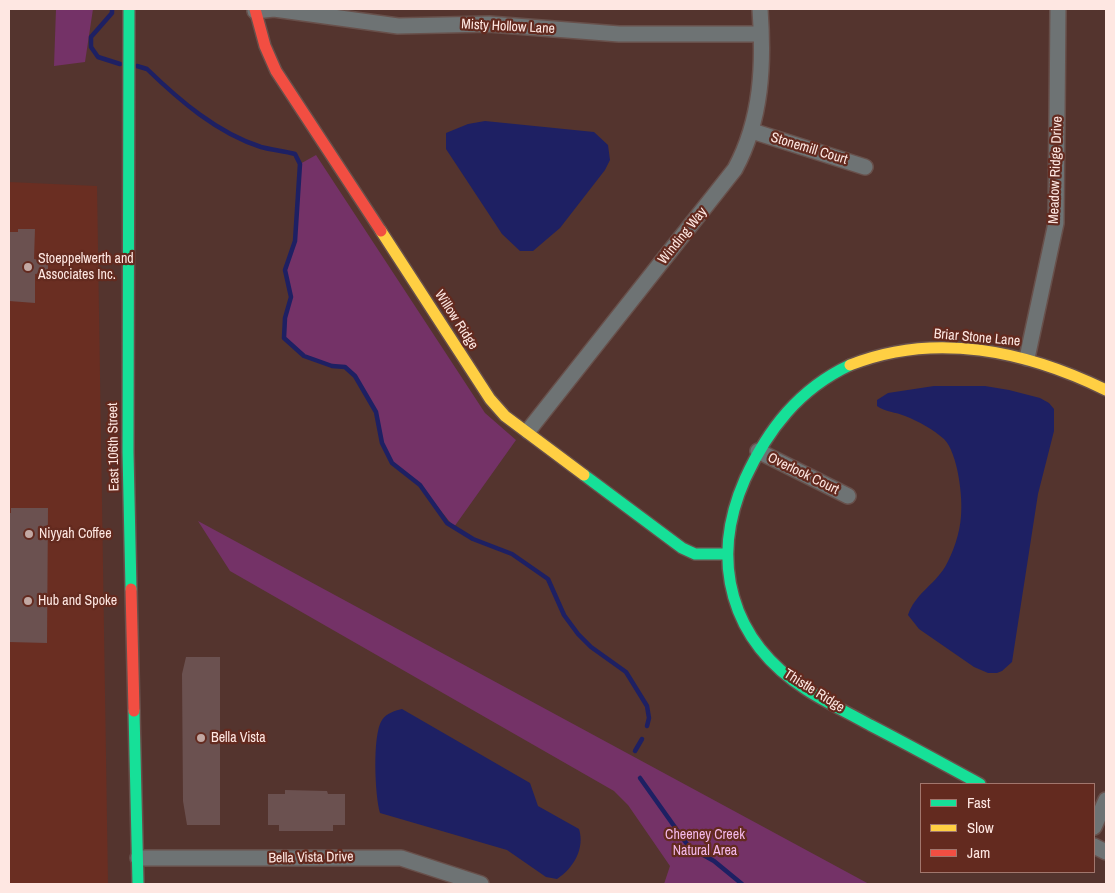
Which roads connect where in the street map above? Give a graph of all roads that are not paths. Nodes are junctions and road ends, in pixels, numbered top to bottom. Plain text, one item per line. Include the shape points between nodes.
1 (129, 9) edge
2 (760, 9) edge
3 (1058, 9) edge
4 (255, 10) edge
5 (761, 34) junction
6 (752, 132) junction
7 (865, 167) dead end
8 (1027, 358) junction
9 (1106, 390) edge
10 (528, 431) junction
11 (758, 451) junction
12 (848, 496) dead end
13 (725, 554) junction
14 (978, 783) edge
15 (1106, 800) edge
16 (1095, 825) edge
17 (138, 858) junction
18 (138, 884) edge
19 (481, 884) edge

1 - 17 street, East 106th Street via 128,443
2 - 5 street, Winding Way
3 - 8 street, Meadow Ridge Drive via 1056,223
4 - 5 street, Misty Hollow Lane via 274,9 398,26 506,24 620,34
4 - 10 street, Willow Ridge via 276,71 311,126 490,399 505,416
5 - 6 street, Winding Way via 761,87
6 - 7 street, Stonemill Court
6 - 10 street, Winding Way via 744,154 726,182
8 - 9 street, Briar Stone Lane via 1060,368
8 - 11 street, Briar Stone Lane via 996,352 933,348 863,359 829,374 809,388 774,424
10 - 13 street, Willow Ridge via 682,548 695,554
11 - 12 street, Overlook Court
11 - 13 street, Thistle Ridge via 730,516
13 - 14 street, Thistle Ridge via 728,582 745,627 769,660 785,675 806,690
15 - 16 street
17 - 18 street, East 106th Street
17 - 19 street, Bella Vista Drive via 401,858

